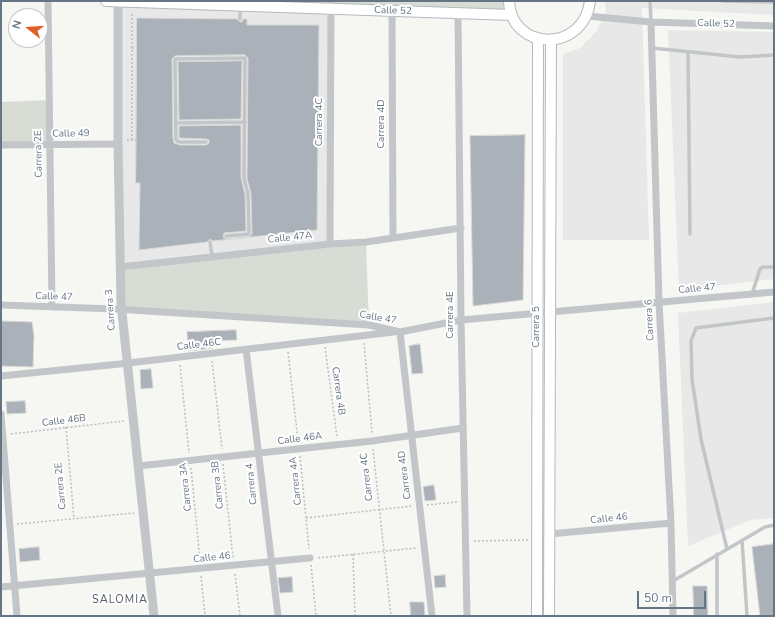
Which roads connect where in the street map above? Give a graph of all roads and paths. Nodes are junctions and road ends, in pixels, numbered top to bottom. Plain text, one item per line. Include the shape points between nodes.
1 (48, 1) edge
2 (106, 1) edge
3 (118, 1) edge
4 (509, 1) edge
5 (590, 1) edge
6 (650, 1) edge
7 (722, 1) edge
8 (774, 2) edge
9 (331, 5) edge
10 (240, 6) junction
11 (132, 10) dead end
12 (392, 11) junction
13 (458, 14) junction
14 (512, 15) junction
15 (587, 16) junction
16 (240, 19) dead end
17 (651, 22) junction
18 (774, 26) edge
19 (538, 38) junction
20 (551, 40) junction
21 (132, 48) junction
22 (137, 48) dead end
23 (652, 48) junction
24 (688, 52) junction
25 (774, 55) edge
26 (245, 122) junction
27 (176, 123) junction
28 (132, 140) dead end
29 (206, 142) dead end
30 (118, 144) junction
31 (1, 145) edge
32 (49, 145) junction
33 (461, 228) junction
34 (690, 234) dead end
35 (226, 236) dead end
36 (393, 238) junction
37 (210, 242) dead end
38 (330, 244) junction
39 (212, 256) junction
40 (120, 267) junction
41 (774, 267) edge
42 (774, 292) edge
43 (752, 294) junction
44 (659, 302) junction
45 (1, 305) edge
46 (52, 307) junction
47 (121, 310) junction
48 (550, 312) junction
49 (537, 313) junction
50 (774, 318) edge
51 (461, 320) junction
52 (400, 332) junction
53 (363, 336) junction
54 (324, 340) junction
55 (287, 345) junction
56 (246, 349) junction
57 (211, 353) junction
58 (179, 357) junction
59 (127, 363) junction
60 (1, 376) edge
61 (1, 414) edge
62 (126, 420) dead end
63 (66, 427) junction
64 (463, 428) junction
65 (3, 435) junction
66 (410, 436) junction
67 (372, 441) junction
68 (338, 444) junction
69 (300, 449) junction
70 (259, 454) junction
71 (223, 457) junction
72 (190, 461) junction
73 (138, 466) junction
74 (465, 501) junction
75 (419, 505) junction
76 (380, 510) junction
77 (136, 513) dead end
78 (306, 518) junction
79 (74, 519) junction
80 (671, 523) junction
81 (10, 524) junction
82 (774, 526) edge
83 (549, 534) junction
84 (531, 540) dead end
85 (742, 540) junction
86 (466, 541) junction
87 (424, 548) junction
88 (727, 549) junction
89 (385, 551) junction
90 (353, 554) junction
91 (717, 554) junction
92 (310, 558) junction
93 (271, 562) junction
94 (234, 566) junction
95 (200, 569) junction
96 (150, 574) junction
97 (673, 581) junction
98 (15, 586) junction
99 (1, 587) edge
100 (17, 616) edge
101 (154, 616) edge
102 (205, 616) edge
103 (240, 616) edge
104 (278, 616) edge
105 (316, 616) edge
106 (355, 616) edge
107 (391, 616) edge
108 (432, 616) edge
109 (467, 616) edge
110 (537, 616) edge
111 (549, 616) edge
112 (673, 616) edge
113 (717, 616) edge
114 (747, 616) edge

1 - 32 street, Carrera 2E
2 - 3 main road, Calle 52
3 - 10 main road, Calle 52
3 - 30 street, Carrera 3
4 - 14 main road
5 - 15 main road
6 - 17 lane
7 - 8 lane
9 - 10 main road, Calle 52
9 - 12 main road, Calle 52
9 - 38 street, Carrera 4C
10 - 16 lane
11 - 21 path
12 - 13 main road, Calle 52
12 - 36 street, Carrera 4D
13 - 14 main road, Calle 52
13 - 33 street, Carrera 4E
14 - 19 main road via 522,30
15 - 17 street, Calle 52
15 - 20 main road via 576,30 564,37
17 - 18 street, Calle 52
17 - 23 street, Carrera 6
19 - 20 main road
19 - 49 main road, Carrera 5
20 - 48 main road, Carrera 5
21 - 22 path
21 - 28 path
23 - 24 lane
23 - 44 street, Carrera 6
24 - 25 lane via 740,57
24 - 34 lane
26 - 27 lane
26 - 27 lane via 245,58 175,59
26 - 35 lane via 244,178 248,194 249,234
27 - 29 lane via 177,141
30 - 32 street, Calle 49
30 - 40 street, Carrera 3
31 - 32 street, Calle 49
32 - 46 street, Carrera 2E
33 - 36 street, Calle 47A
33 - 51 street, Carrera 4E
36 - 38 street, Calle 47A
37 - 39 lane
38 - 39 street, Calle 47A
39 - 40 street, Calle 47A
40 - 47 street, Carrera 3
41 - 43 lane via 760,269
42 - 43 street, Calle 47
43 - 44 street, Calle 47
44 - 48 street, Calle 47
44 - 80 street, Carrera 6
45 - 46 street, Calle 47
46 - 47 street, Calle 47
47 - 52 street, Calle 47 via 369,325
47 - 59 street, Carrera 3
48 - 49 street, Calle 47
48 - 83 main road, Carrera 5
49 - 51 street, Calle 47
49 - 110 main road, Carrera 5
50 - 88 lane via 696,328 690,341 692,379 701,439
51 - 52 street, Calle 47
51 - 64 street, Carrera 4E
52 - 53 street, Calle 46C
52 - 66 street, Carrera 4D
53 - 54 street, Calle 46C
53 - 67 path, Carrera 4C
54 - 55 street, Calle 46C
54 - 68 path, Carrera 4B
55 - 56 street, Calle 46C
55 - 69 path, Carrera 4A
56 - 57 street, Calle 46C
56 - 70 street, Carrera 4
57 - 58 street, Calle 46C
57 - 71 path, Carrera 3B
58 - 59 street, Calle 46C
58 - 72 path, Carrera 3A
59 - 60 street, Calle 46C
59 - 73 street, Carrera 3
61 - 65 street
62 - 63 path, Calle 46B
63 - 65 path, Calle 46B
63 - 79 path, Carrera 2E
64 - 66 street, Calle 46A
64 - 74 street, Carrera 4E
65 - 81 street
66 - 67 street, Calle 46A
66 - 75 street, Carrera 4D
67 - 68 street, Calle 46A
67 - 76 path, Carrera 4C
68 - 69 street, Calle 46A
69 - 70 street, Calle 46A
69 - 78 path, Carrera 4A
70 - 71 street, Calle 46A
70 - 93 street, Carrera 4
71 - 72 street, Calle 46A
71 - 94 path, Carrera 3B
72 - 73 street, Calle 46A
72 - 95 path, Carrera 3A
73 - 96 street, Carrera 3
74 - 75 path
74 - 86 street, Carrera 4E
75 - 76 path
75 - 87 street, Carrera 4D
76 - 78 path
76 - 89 path, Carrera 4C
77 - 79 path
78 - 92 path, Carrera 4A
79 - 81 path
80 - 83 street, Calle 46
80 - 97 street, Carrera 6
81 - 98 street
82 - 85 lane via 765,527
83 - 111 main road, Carrera 5
84 - 86 path
85 - 88 lane
85 - 114 lane
86 - 109 street, Carrera 4E
87 - 89 path
87 - 108 street, Carrera 4D
88 - 91 lane
89 - 90 path
89 - 107 path, Carrera 4C
90 - 92 path
90 - 106 path
91 - 97 lane
91 - 113 lane
92 - 93 street, Calle 46
92 - 105 path, Carrera 4A
93 - 94 street, Calle 46
93 - 104 street, Carrera 4
94 - 95 street, Calle 46
94 - 103 path, Carrera 3B
95 - 96 street, Calle 46
95 - 102 path, Carrera 3A
96 - 98 street, Calle 46
96 - 101 street, Carrera 3
97 - 112 street, Carrera 6
98 - 99 street, Calle 46
98 - 100 street

